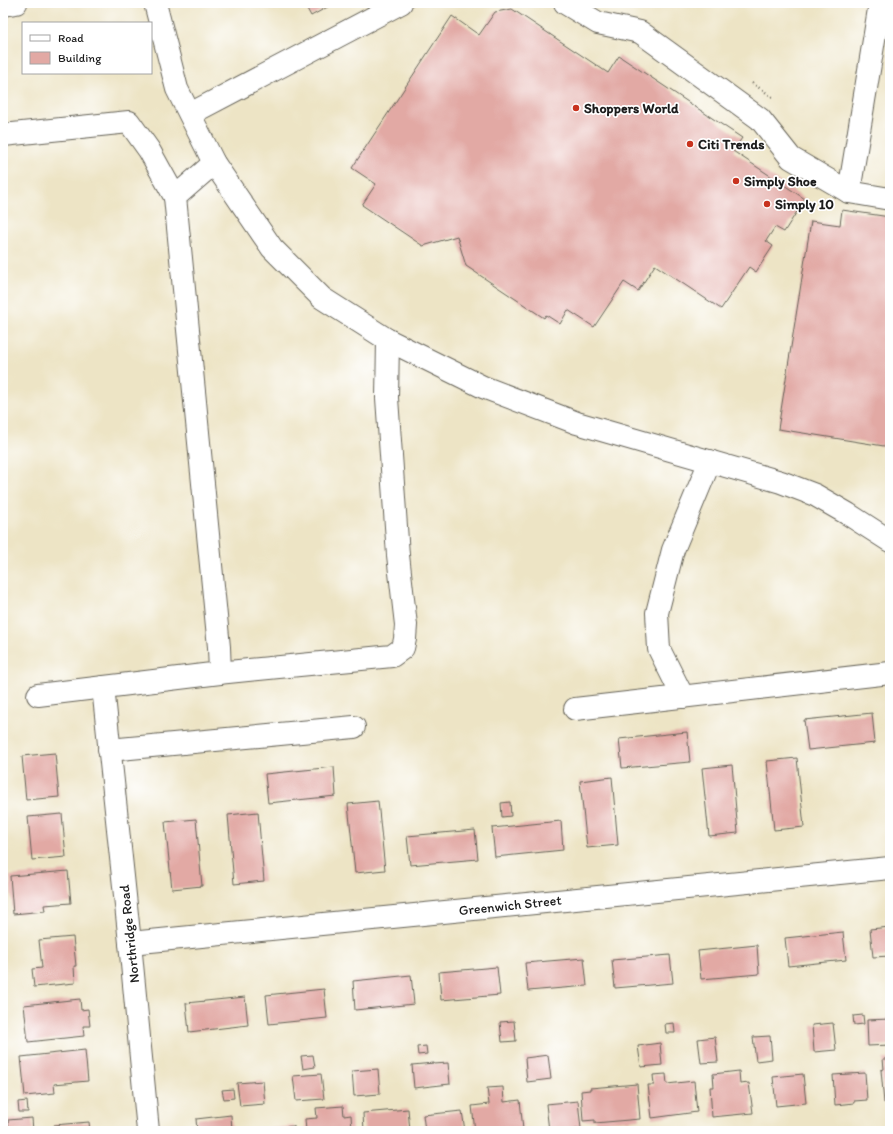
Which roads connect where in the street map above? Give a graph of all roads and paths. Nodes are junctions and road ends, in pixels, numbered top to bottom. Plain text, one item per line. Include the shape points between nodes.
1 (16, 3) edge
2 (155, 3) edge
3 (401, 3) edge
4 (565, 3) edge
5 (880, 3) edge
6 (3, 5) edge
7 (190, 114) junction
8 (3, 135) edge
9 (214, 163) junction
10 (849, 192) junction
11 (175, 197) junction
12 (890, 199) edge
13 (388, 340) junction
14 (710, 461) junction
15 (890, 540) edge
16 (218, 673) junction
17 (890, 673) edge
18 (103, 687) junction
19 (38, 695) dead end
20 (683, 697) junction
21 (575, 709) dead end
22 (354, 727) dead end
23 (109, 744) junction
24 (890, 868) edge
25 (130, 943) junction
26 (148, 1131) edge

1 - 6 street
2 - 7 street via 177,89
3 - 7 street
4 - 10 street via 598,23 640,32 760,119 791,158
5 - 10 street
7 - 9 street
8 - 11 street via 129,122 149,150
9 - 11 street
9 - 13 street via 272,248 322,298
10 - 12 street
11 - 16 street via 218,639
13 - 14 street via 483,388 577,423
13 - 16 street via 387,398 398,555 406,625 403,648 392,656
14 - 15 street via 815,495
14 - 20 street via 673,550 657,613 659,649
16 - 18 street
17 - 20 street
18 - 19 street
18 - 23 street, Northridge Road
20 - 21 street
22 - 23 street
23 - 25 street, Northridge Road
24 - 25 street, Greenwich Street
25 - 26 street, Northridge Road

